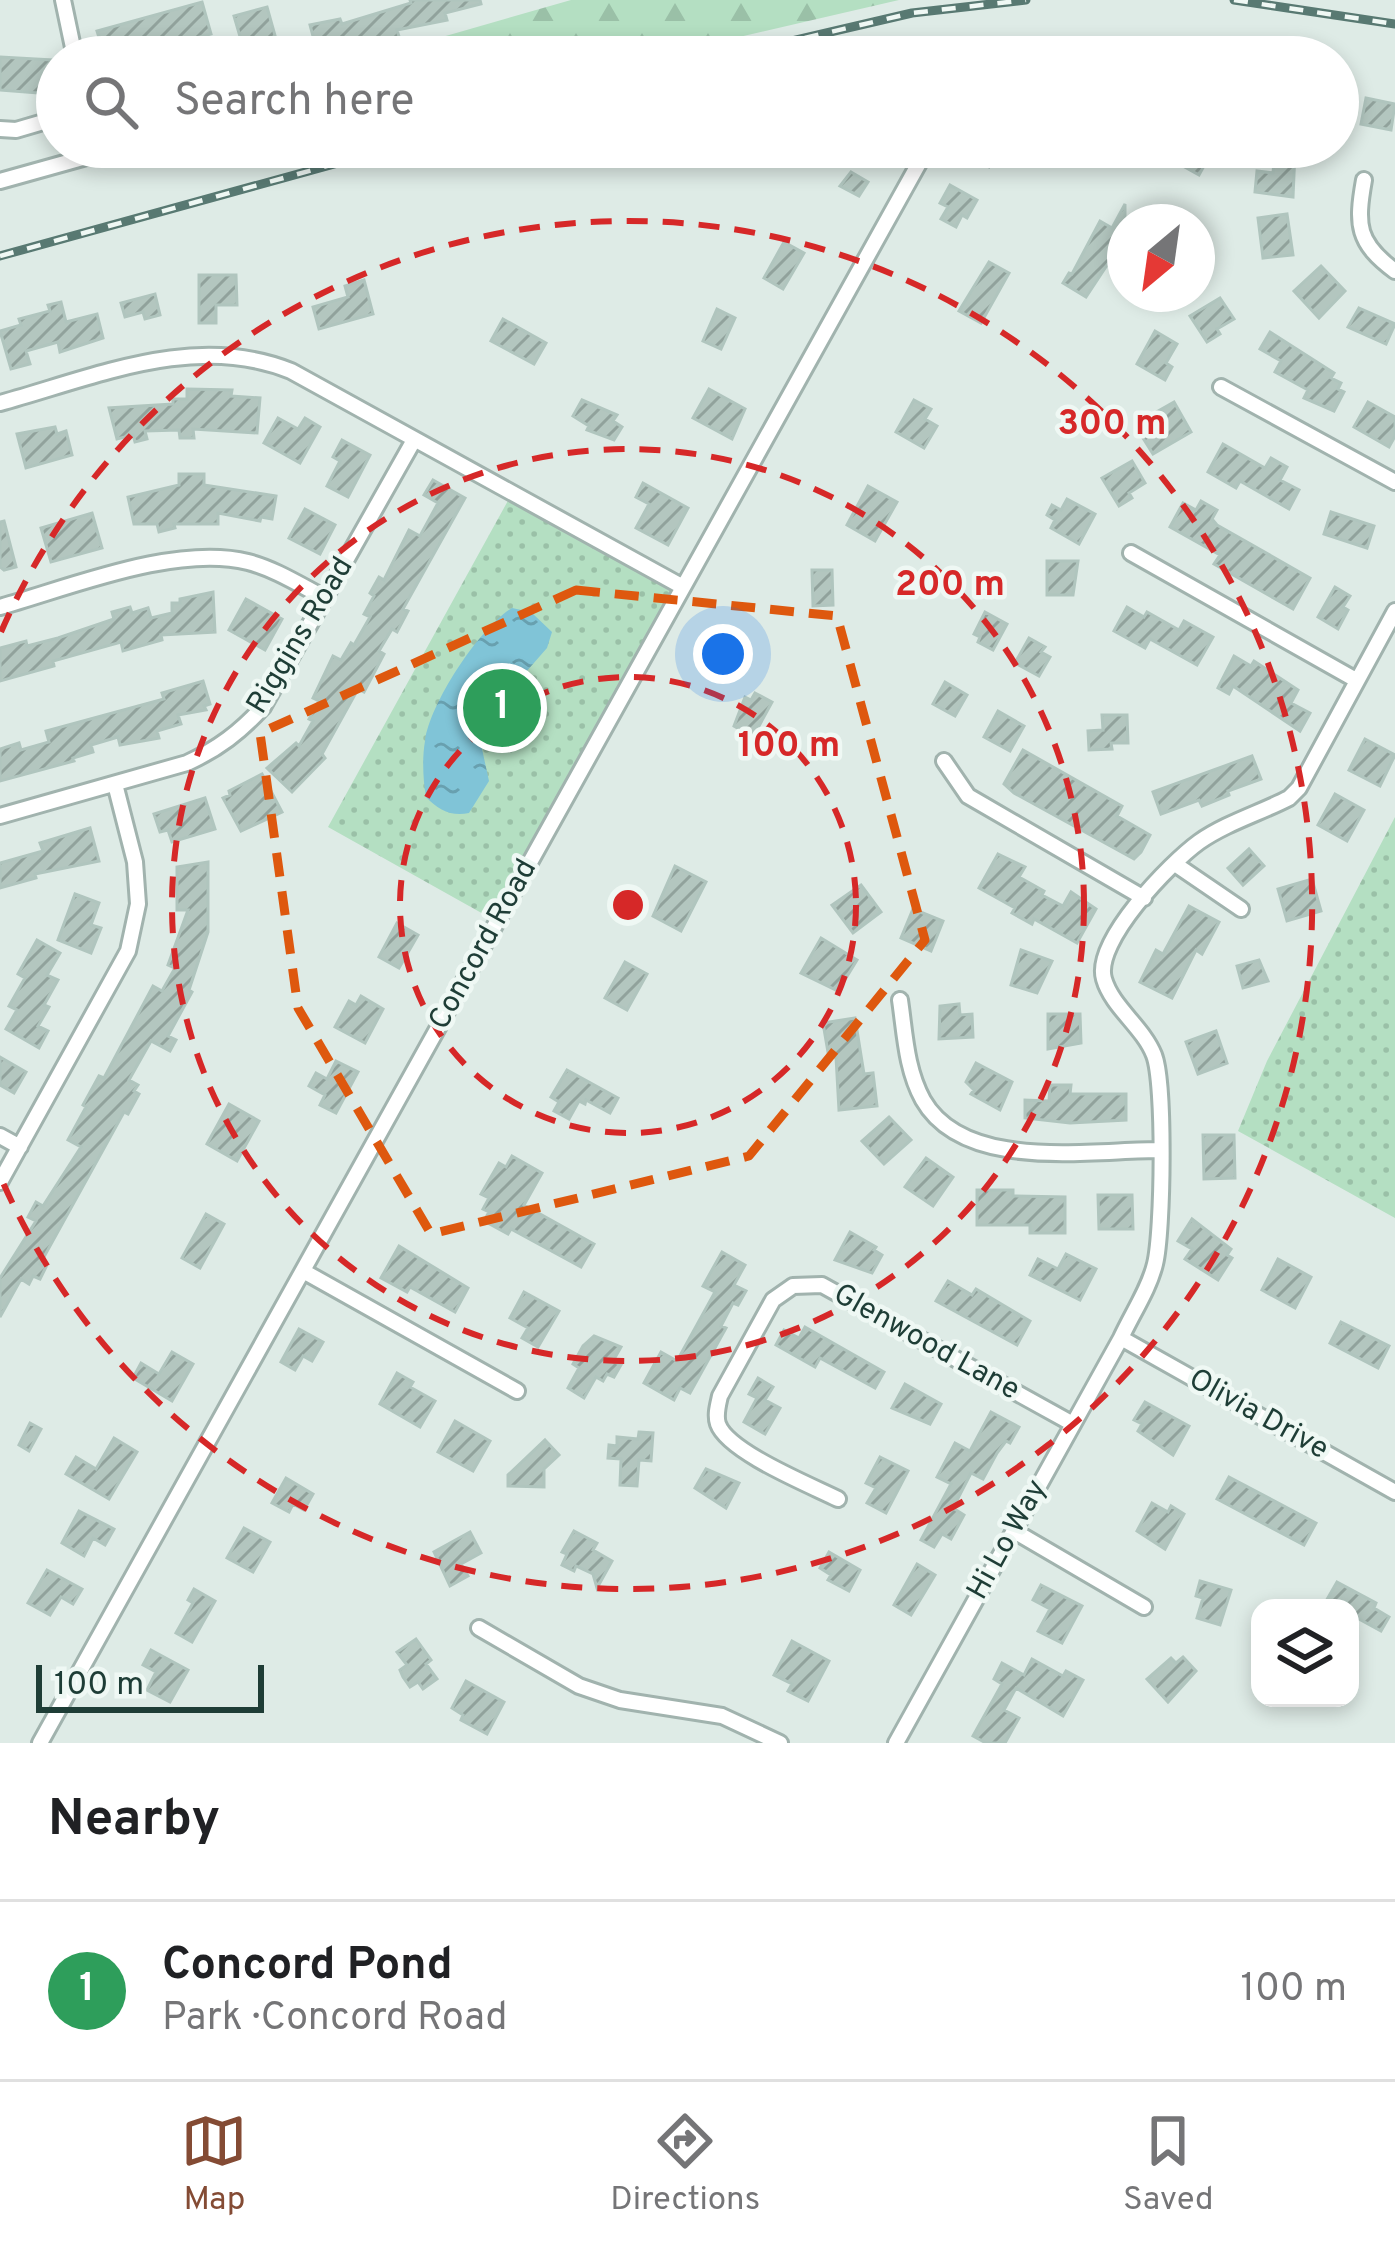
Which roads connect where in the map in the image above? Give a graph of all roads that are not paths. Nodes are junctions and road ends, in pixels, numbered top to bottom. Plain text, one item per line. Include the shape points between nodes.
1 (63, 0) edge
2 (71, 36) edge
3 (36, 124) edge
4 (0, 129) edge
5 (42, 168) edge
6 (916, 168) edge
7 (1364, 180) dead end
8 (0, 181) edge
9 (1395, 271) edge
10 (1221, 387) dead end
11 (0, 403) edge
12 (414, 440) junction
13 (1395, 482) edge
14 (1131, 553) dead end
15 (683, 587) junction
16 (325, 598) junction
17 (0, 607) edge
18 (1395, 611) edge
19 (1356, 680) junction
20 (944, 761) dead end
21 (115, 784) junction
22 (0, 816) edge
23 (1175, 864) junction
24 (1144, 898) junction
25 (1241, 909) dead end
26 (900, 1000) dead end
27 (0, 1136) edge
28 (20, 1147) junction
29 (1160, 1150) junction
30 (0, 1182) edge
31 (303, 1270) junction
32 (1121, 1338) junction
33 (518, 1391) dead end
34 (1073, 1424) junction
35 (1395, 1492) edge
36 (838, 1499) dead end
37 (1013, 1532) junction
38 (1144, 1607) dead end
39 (479, 1628) dead end
40 (898, 1739) edge
41 (40, 1743) edge
42 (780, 1743) edge
43 (915, 1743) edge

1 - 2 street
3 - 4 street
5 - 8 street
6 - 15 street, Concord Road
7 - 9 street via 1358,210 1365,244
10 - 13 street
11 - 12 street via 177,355 221,353 291,371
12 - 15 street
12 - 16 street, Riggins Road
14 - 19 street
15 - 31 street, Concord Road
16 - 17 street via 252,563 206,556
16 - 21 street, Riggins Road via 263,707 228,742
18 - 19 street, Hi Lo Way
19 - 23 street, Hi Lo Way via 1289,798 1201,841
20 - 24 street via 968,796
21 - 22 street, Riggins Road
21 - 28 street via 135,862 137,919 119,972
23 - 24 street, Hi Lo Way
23 - 25 street
24 - 29 street, Hi Lo Way via 1110,940 1102,974 1154,1055
26 - 29 street via 914,1079 950,1130 1017,1151
27 - 28 street
28 - 30 street
29 - 32 street, Hi Lo Way via 1154,1269
31 - 33 street
31 - 41 street, Concord Road
32 - 34 street, Hi Lo Way
32 - 35 street, Olivia Drive
34 - 36 street, Glenwood Lane via 822,1285 793,1286 773,1300 730,1376 718,1425 739,1448
34 - 37 street, Hi Lo Way
37 - 38 street
37 - 40 street, Hi Lo Way
39 - 42 street via 579,1686 722,1716
40 - 43 street

